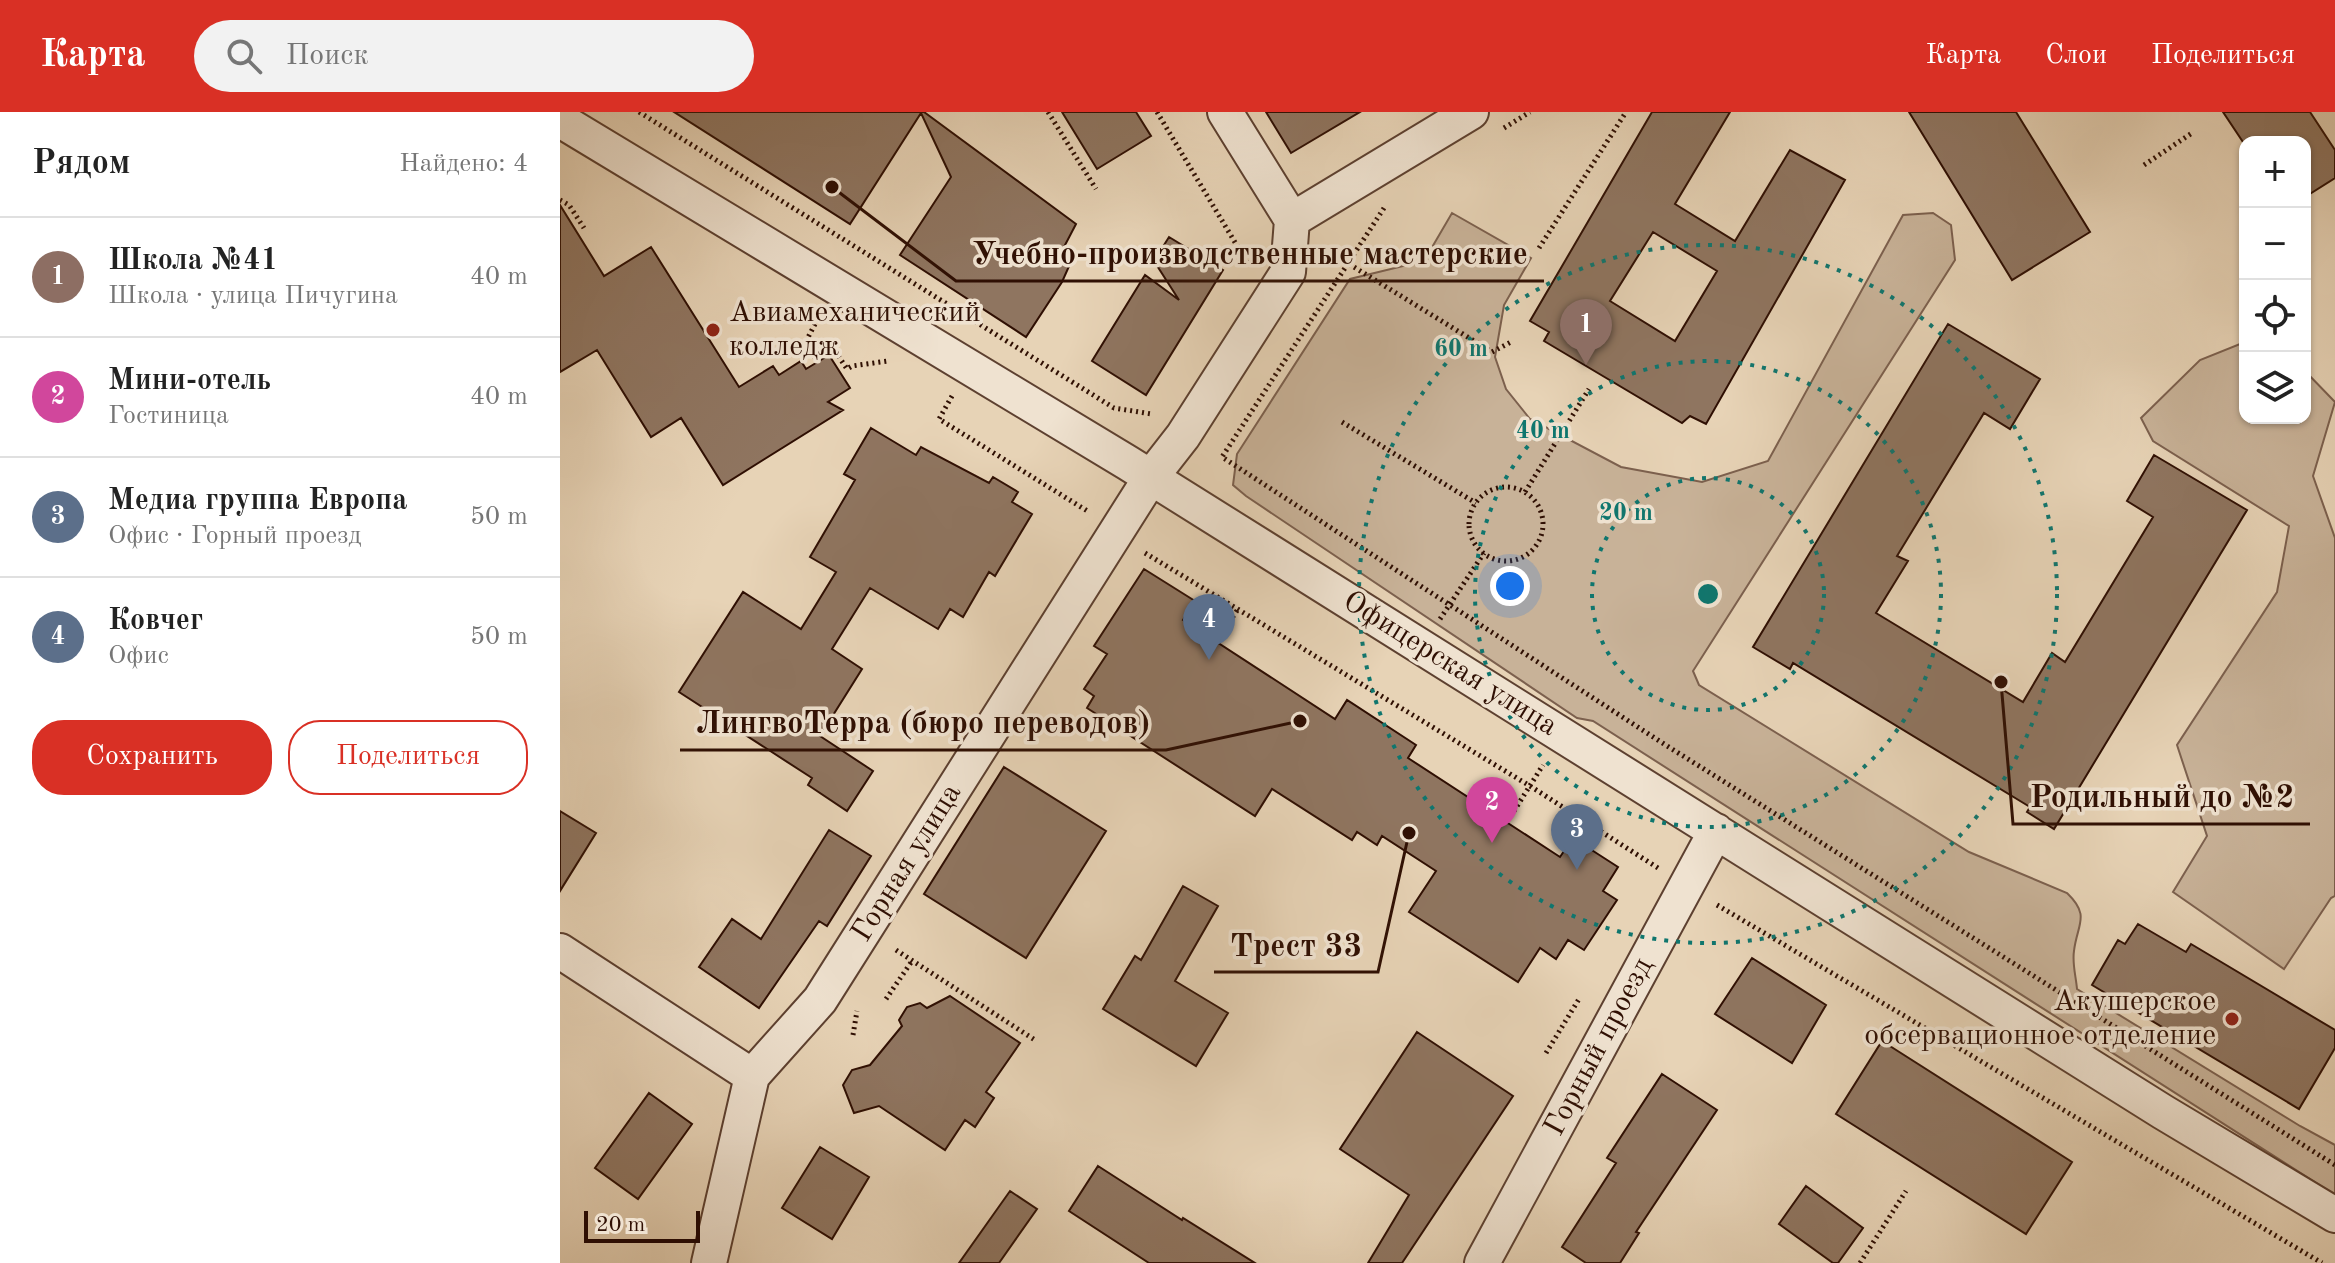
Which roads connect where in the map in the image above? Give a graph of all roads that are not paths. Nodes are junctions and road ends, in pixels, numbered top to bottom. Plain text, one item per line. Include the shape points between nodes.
1 (1225, 112) edge
2 (560, 120) edge
3 (1482, 123) edge
4 (1292, 220) junction
5 (1151, 477) junction
6 (1716, 831) junction
7 (560, 951) edge
8 (752, 1076) junction
9 (2335, 1215) edge
10 (709, 1263) edge
11 (1482, 1263) edge

1 - 4 street
2 - 5 street, Офицерская улица
3 - 4 street
4 - 5 street, Горная улица via 1288,272
5 - 6 street, Офицерская улица
5 - 8 street, Горная улица via 1104,524 820,1000
6 - 9 street, Офицерская улица
6 - 11 street, Горный проезд
7 - 8 street
8 - 10 street, Горная улица

